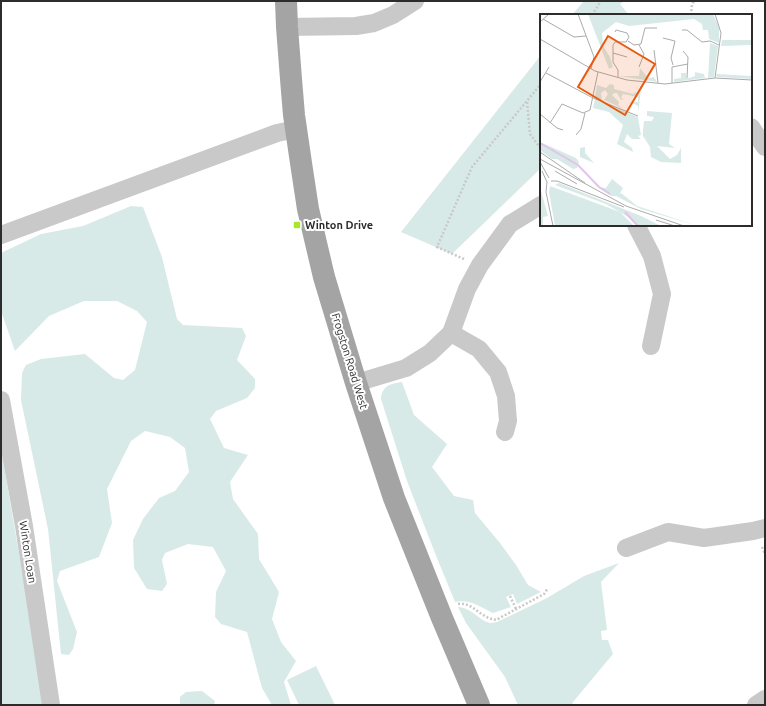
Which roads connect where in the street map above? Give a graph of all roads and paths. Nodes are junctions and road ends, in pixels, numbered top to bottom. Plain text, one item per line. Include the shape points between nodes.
1 (286, 1) edge
2 (415, 1) edge
3 (601, 1) edge
4 (694, 1) edge
5 (593, 14) edge
6 (691, 14) edge
7 (287, 27) junction
8 (540, 85) edge
9 (527, 102) junction
10 (752, 128) edge
11 (296, 129) junction
12 (765, 147) edge
13 (540, 148) edge
14 (540, 206) edge
15 (637, 226) edge
16 (1, 235) edge
17 (480, 265) junction
18 (451, 333) junction
19 (651, 346) dead end
20 (356, 384) junction
21 (1, 400) edge
22 (505, 432) dead end
23 (765, 528) edge
24 (626, 548) dead end
25 (548, 588) dead end
26 (510, 596) dead end
27 (516, 609) junction
28 (442, 618) junction
29 (765, 698) edge
30 (51, 705) edge
31 (479, 705) edge
32 (756, 705) edge

1 - 7 main road, Frogston Road West
2 - 7 street via 393,15 356,26
3 - 5 path
4 - 6 path
7 - 11 main road, Frogston Road West
8 - 9 path
9 - 13 path via 530,134
9 - 17 path via 472,167 437,247
10 - 12 street
11 - 16 street via 277,133
11 - 20 main road, Frogston Road West via 308,209 324,277
14 - 17 street via 510,224
15 - 19 street via 652,256 662,294
17 - 18 street via 467,289
18 - 20 street via 430,353 406,368
18 - 22 street via 479,348 498,372 506,396 508,421
20 - 28 main road, Frogston Road West via 394,498
21 - 30 street, Winton Loan via 24,526
23 - 24 street via 704,538 668,532
25 - 27 path via 544,594
26 - 27 path
27 - 28 path via 496,620 462,603 454,605 457,612
28 - 31 main road, Frogston Road West
29 - 32 street

